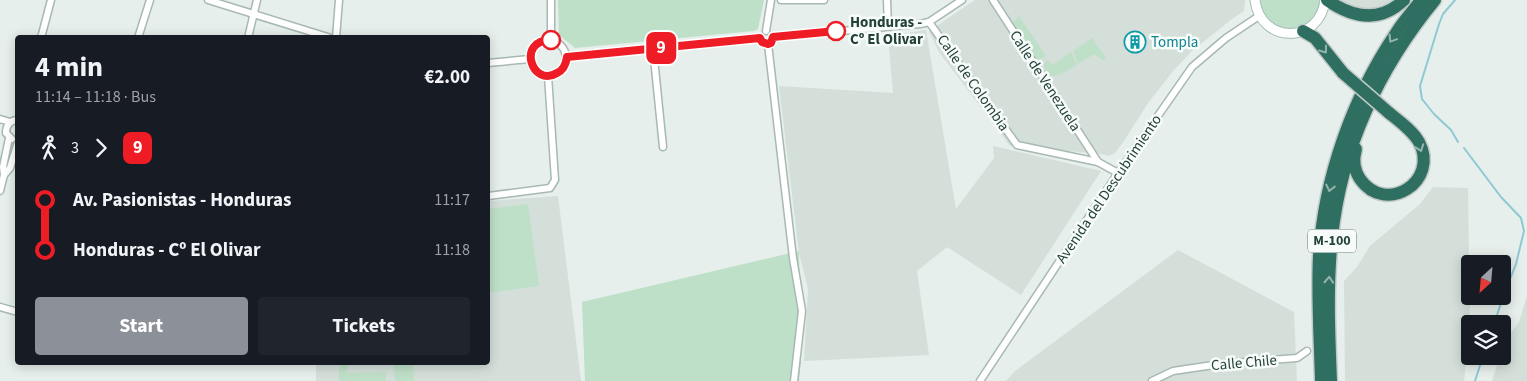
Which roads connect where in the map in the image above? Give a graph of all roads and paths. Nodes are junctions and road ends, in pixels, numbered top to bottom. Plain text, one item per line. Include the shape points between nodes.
1 (51, 0) edge
2 (150, 0) edge
3 (208, 0) edge
4 (257, 0) edge
5 (339, 0) edge
6 (551, 0) edge
7 (771, 0) edge
8 (781, 0) edge
9 (824, 0) edge
10 (888, 0) edge
11 (962, 0) edge
12 (993, 0) edge
13 (1255, 0) edge
14 (1326, 0) edge
15 (1404, 0) edge
16 (1421, 0) edge
17 (1435, 0) edge
18 (254, 13) junction
19 (1259, 16) junction
20 (930, 22) junction
21 (888, 26) junction
22 (766, 31) junction
23 (1303, 31) junction
24 (42, 35) edge
25 (139, 35) edge
26 (249, 35) edge
27 (322, 35) edge
28 (336, 35) edge
29 (773, 37) junction
30 (760, 38) junction
31 (551, 40) junction
32 (768, 44) junction
33 (653, 48) junction
34 (567, 57) junction
35 (530, 59) junction
36 (490, 63) edge
37 (548, 76) junction
38 (1369, 106) junction
39 (15, 119) edge
40 (0, 120) edge
41 (0, 131) edge
42 (9, 137) junction
43 (15, 140) edge
44 (663, 147) dead end
45 (15, 151) edge
46 (1098, 162) junction
47 (1118, 173) junction
48 (4, 175) junction
49 (0, 191) edge
50 (490, 196) edge
51 (0, 308) edge
52 (1328, 309) junction
53 (15, 311) edge
54 (1307, 351) dead end
55 (794, 381) edge
56 (980, 381) edge
57 (1152, 381) edge
58 (1321, 381) edge
59 (1331, 381) edge
60 (1337, 381) edge

1 - 24 street
2 - 25 street
3 - 18 street
4 - 18 street
5 - 28 street
6 - 31 street
7 - 22 street
8 - 9 street
10 - 21 street
11 - 20 street
12 - 46 street, Calle de Venezuela
13 - 19 main road
14 - 15 highway via 1355,13 1371,16 1394,9
14 - 23 main road via 1318,19
16 -> 58 highway, M-100 via 1375,67 1358,100 1334,168 1319,257
17 - 38 highway, M-100 via 1405,38
18 - 26 street
18 - 27 street
19 - 23 main road via 1274,30 1284,33
19 - 47 street, Avenida del Descubrimiento via 1192,67
20 - 21 street
20 - 46 street, Calle de Colombia via 1017,145
21 - 29 street
22 - 29 street
22 - 30 street
23 -> 38 highway, bridge via 1315,38 1343,72 1406,126 1419,142 1423,166 1420,176 1405,191 1393,195 1378,194 1365,186 1356,173 1354,156
29 - 32 street
30 - 32 street
30 - 33 street
31 - 34 street via 562,46
31 - 35 street via 536,44
32 - 55 street via 802,310
33 - 34 street
33 - 44 street
34 - 37 street via 559,73
35 - 36 street
35 - 37 street via 538,72
37 - 50 street via 555,180 550,188 539,191
52 -> 38 highway, M-100 via 1332,236 1343,171
39 - 40 street
39 - 42 street via 6,130
41 - 42 street
42 - 43 street
42 - 48 street
45 - 48 street via 10,168
46 - 47 street
47 - 56 street, Avenida del Descubrimiento
48 - 49 street
51 - 53 street
52 - 59 highway, M-100
52 - 60 highway via 1334,336
54 - 57 street, Calle Chile via 1297,358 1173,371

